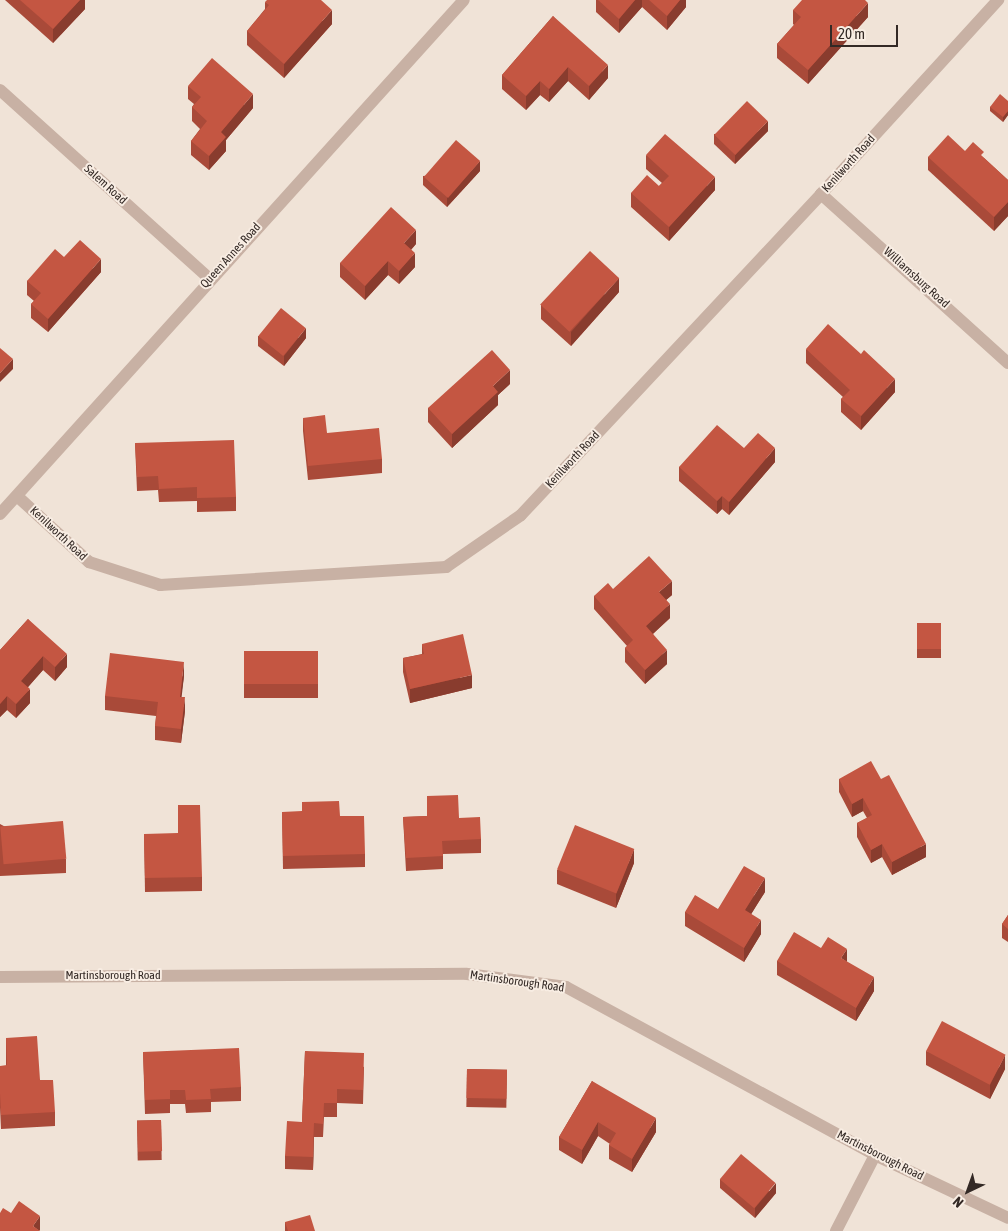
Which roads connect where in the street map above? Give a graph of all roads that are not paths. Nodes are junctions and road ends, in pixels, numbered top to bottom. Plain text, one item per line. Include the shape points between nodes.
1 (464, 0) edge
2 (998, 0) edge
3 (0, 90) edge
4 (822, 194) junction
5 (210, 279) junction
6 (1008, 363) edge
7 (17, 496) junction
8 (0, 514) edge
9 (0, 977) edge
10 (875, 1155) junction
11 (1008, 1218) edge
12 (836, 1231) edge

1 - 5 street, Queen Annes Road
2 - 4 street, Kenilworth Road
3 - 5 street, Salem Road
4 - 6 street, Williamsburg Road
4 - 7 street, Kenilworth Road via 521,515 446,567 160,585 89,562
5 - 7 street, Queen Annes Road
7 - 8 street, Queen Annes Road
9 - 10 street, Martinsborough Road via 467,974 566,987
10 - 11 street, Martinsborough Road
10 - 12 street

